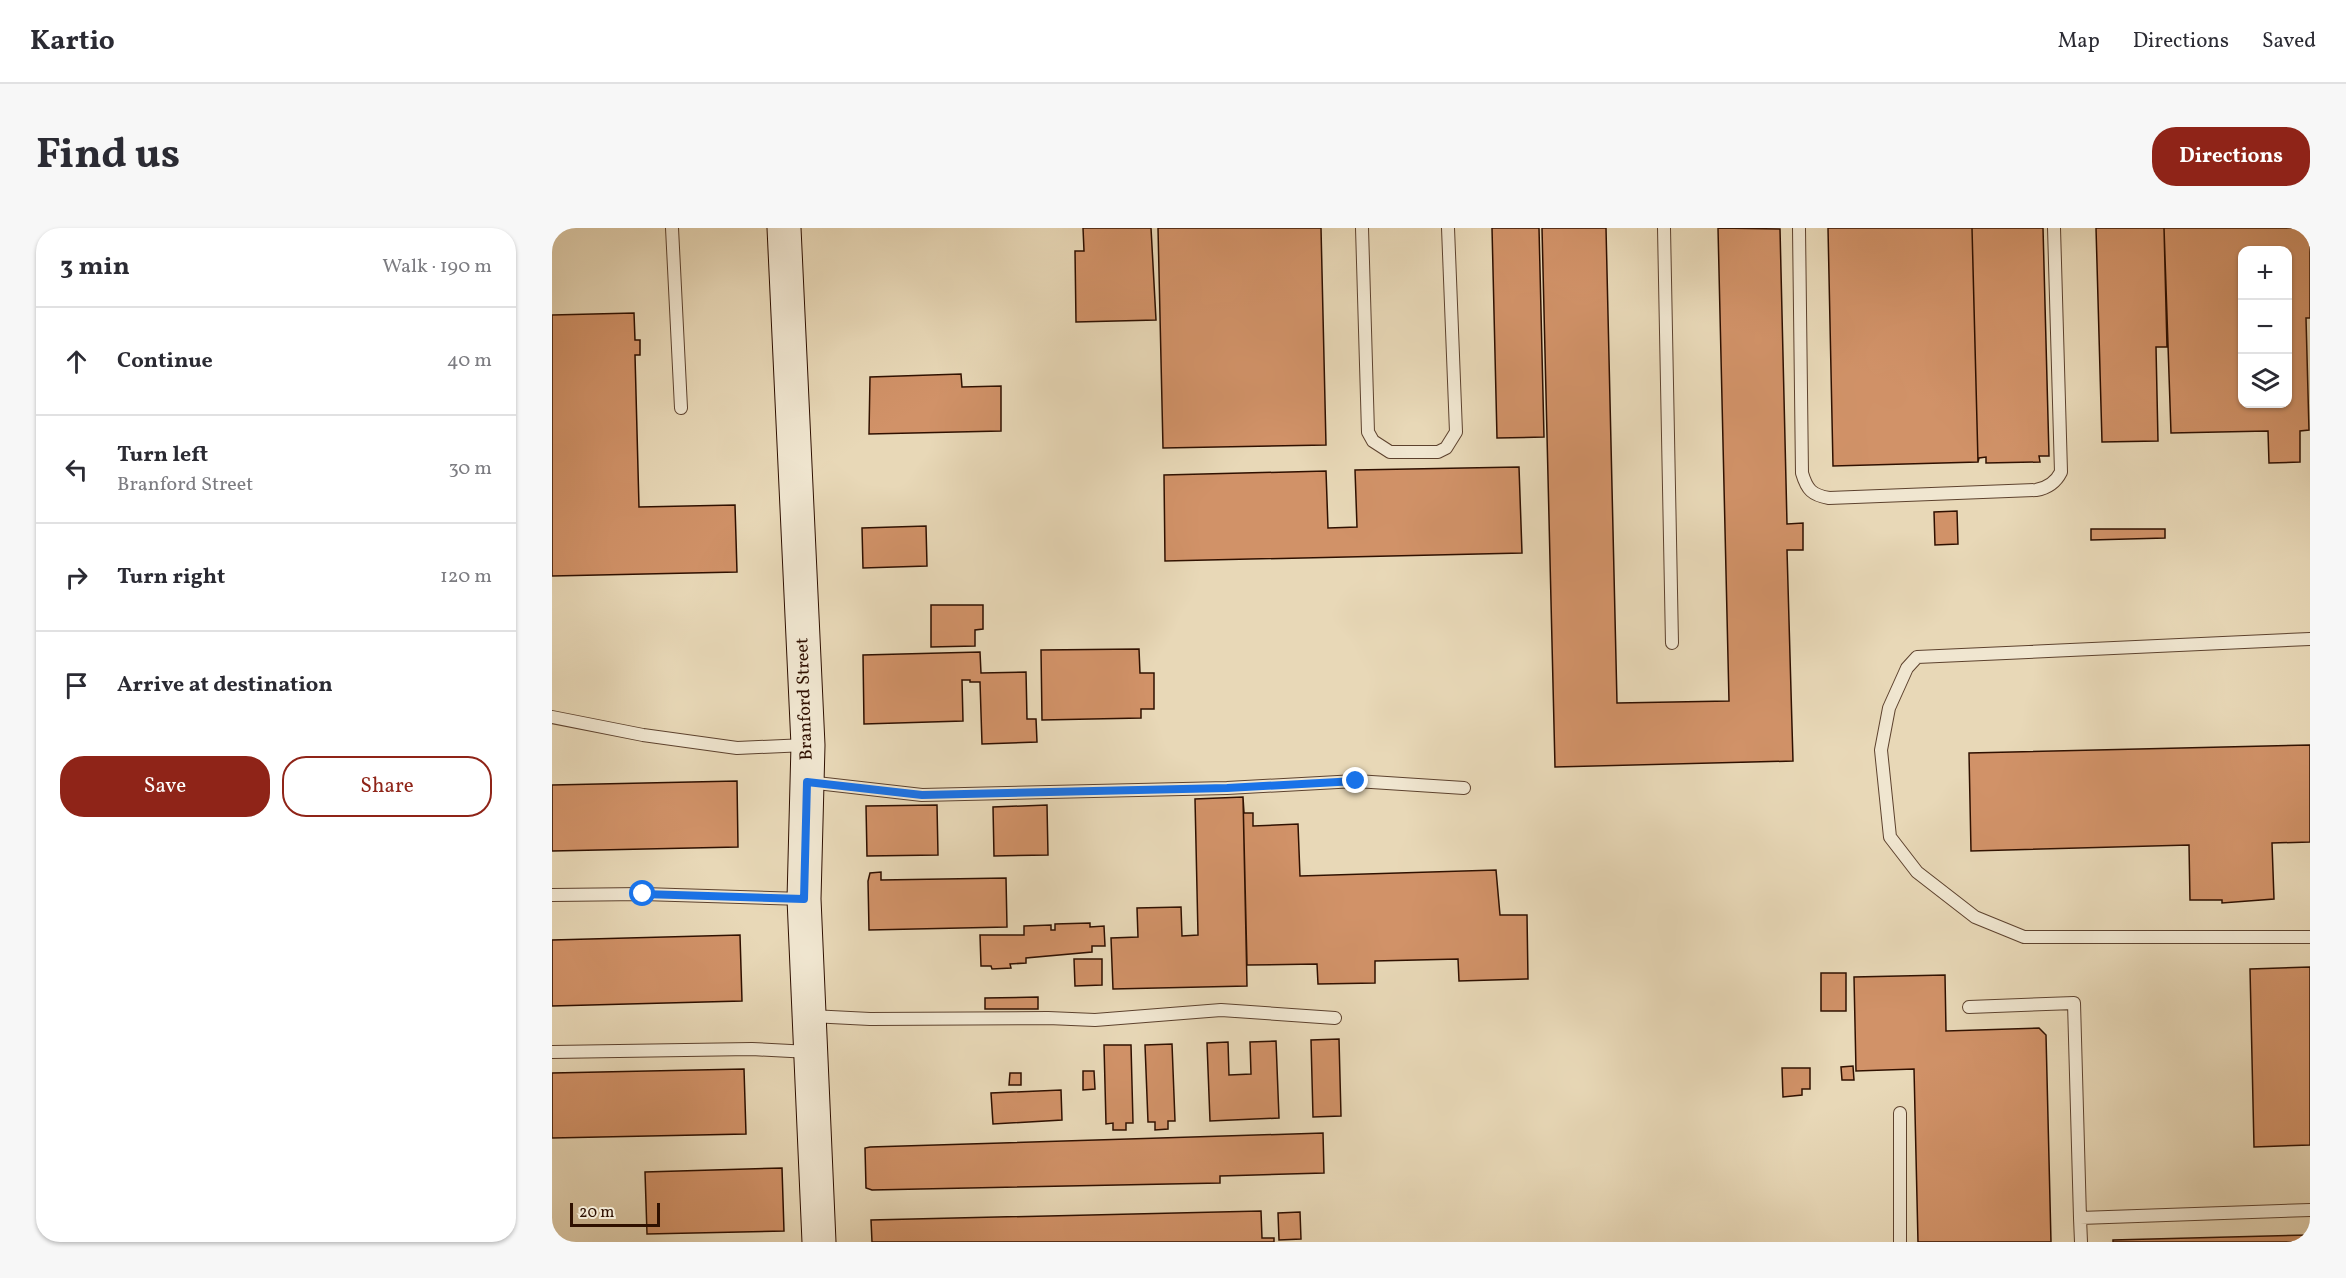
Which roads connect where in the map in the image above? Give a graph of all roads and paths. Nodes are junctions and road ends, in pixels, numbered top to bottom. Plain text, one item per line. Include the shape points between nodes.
1 (672, 228) edge
2 (784, 228) edge
3 (1362, 228) edge
4 (1448, 228) edge
5 (1664, 228) edge
6 (1799, 228) edge
7 (2054, 228) edge
8 (681, 408) dead end
9 (2310, 639) edge
10 (1672, 643) dead end
11 (552, 717) edge
12 (808, 745) junction
13 (807, 782) junction
14 (1464, 789) dead end
15 (552, 895) edge
16 (804, 899) junction
17 (2310, 937) edge
18 (1969, 1007) dead end
19 (810, 1016) junction
20 (1335, 1018) dead end
21 (552, 1052) edge
22 (811, 1052) junction
23 (1900, 1113) dead end
24 (2310, 1210) edge
25 (2080, 1218) junction
26 (819, 1242) edge
27 (1900, 1242) edge
28 (2081, 1242) edge

1 - 8 lane
2 - 12 main road, Branford Street
3 - 4 lane via 1368,432 1373,441 1390,452 1438,452 1446,448 1456,432
5 - 10 lane
6 - 7 lane via 1802,473 1806,486 1815,495 1829,498 2036,490 2057,479 2061,472
9 - 17 lane via 1917,657 1907,668 1889,708 1881,750 1890,837 1917,872 1975,917 2024,938
11 - 12 lane via 737,748
12 - 13 main road, Branford Street
13 - 14 lane via 922,795 1356,781
13 - 16 main road, Branford Street
15 - 16 lane
16 - 19 main road, Branford Street
18 - 25 lane via 2074,1003
19 - 20 lane via 1095,1020 1221,1010
19 - 22 main road, Branford Street
21 - 22 lane
22 - 26 main road, Branford Street
23 - 27 lane
24 - 25 lane
25 - 28 lane

